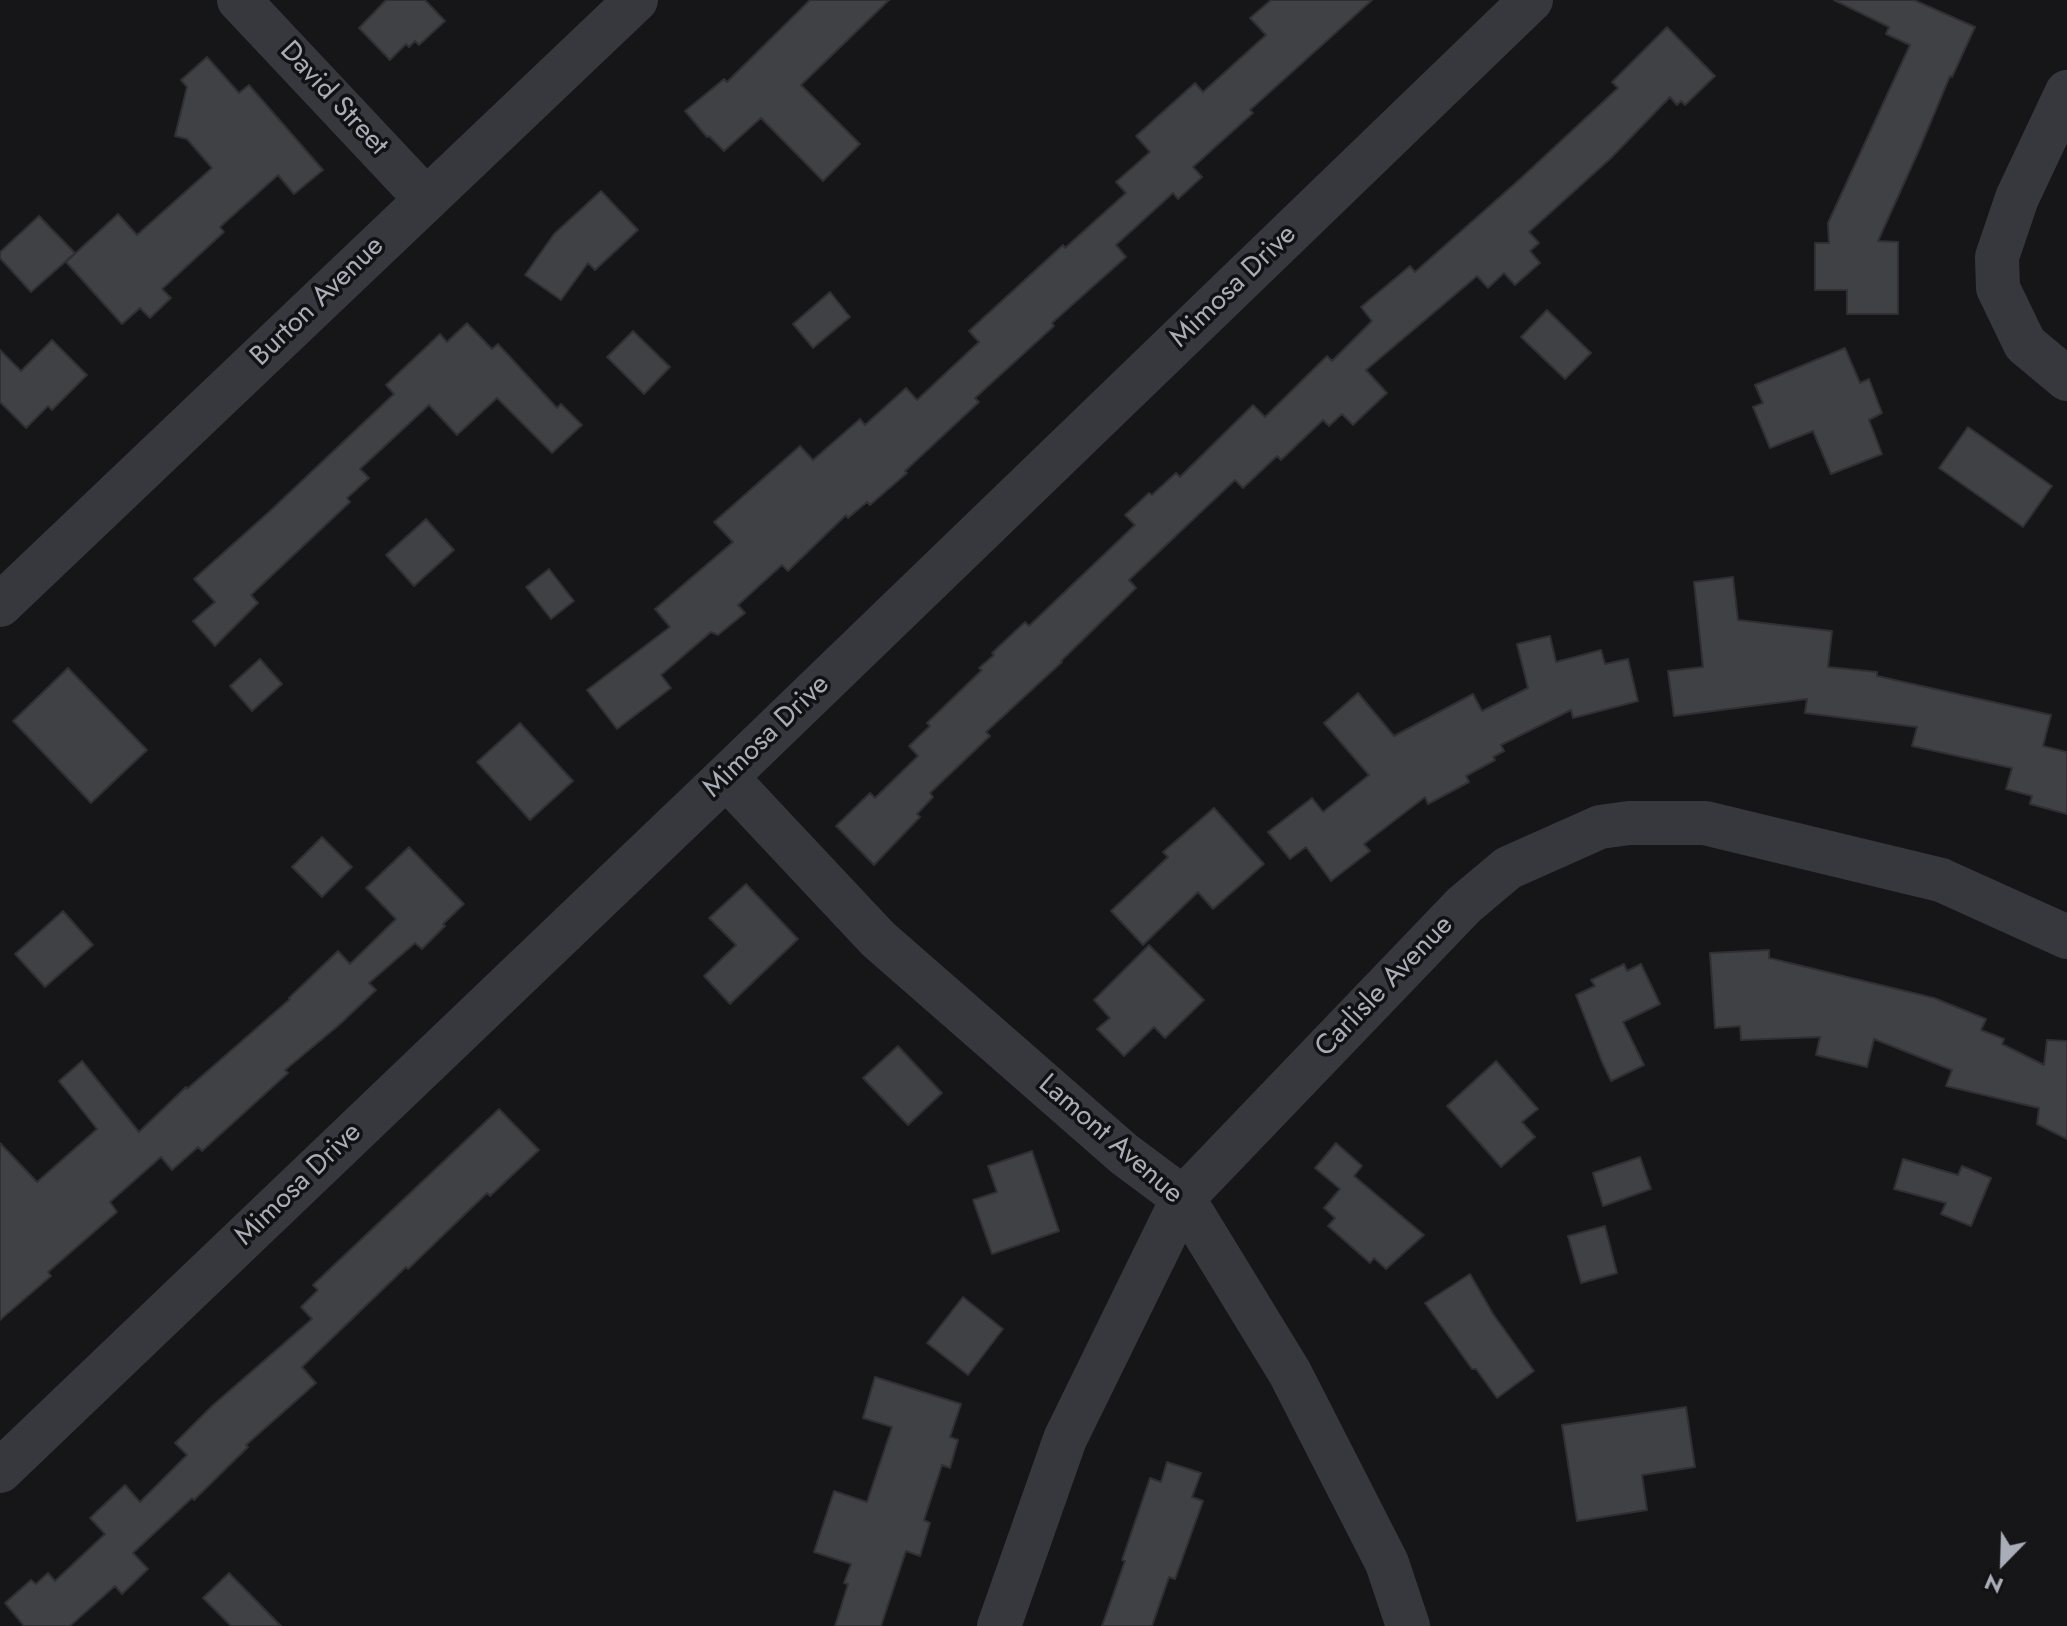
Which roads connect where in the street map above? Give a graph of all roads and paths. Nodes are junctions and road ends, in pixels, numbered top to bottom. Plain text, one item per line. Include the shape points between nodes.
1 (239, 0) edge
2 (636, 0) edge
3 (1531, 0) edge
4 (2067, 92) edge
5 (426, 199) junction
6 (2067, 379) edge
7 (0, 605) edge
8 (726, 777) junction
9 (2067, 937) edge
10 (1183, 1198) junction
11 (0, 1471) edge
12 (999, 1626) edge
13 (1408, 1626) edge

1 - 5 street, David Street
2 - 5 street, Burton Avenue
3 - 8 street, Mimosa Drive
4 - 6 street via 2017,198 1997,257 1998,288 2025,344
5 - 7 street, Burton Avenue
8 - 10 street, Lamont Avenue via 878,939 1124,1154
8 - 11 street, Mimosa Drive
9 - 10 street, Carlisle Avenue via 1941,880 1705,823 1600,827 1508,868 1464,905
10 - 12 street, Carlisle Avenue via 1065,1439
10 - 13 street, Lamont Avenue via 1290,1373 1387,1563

